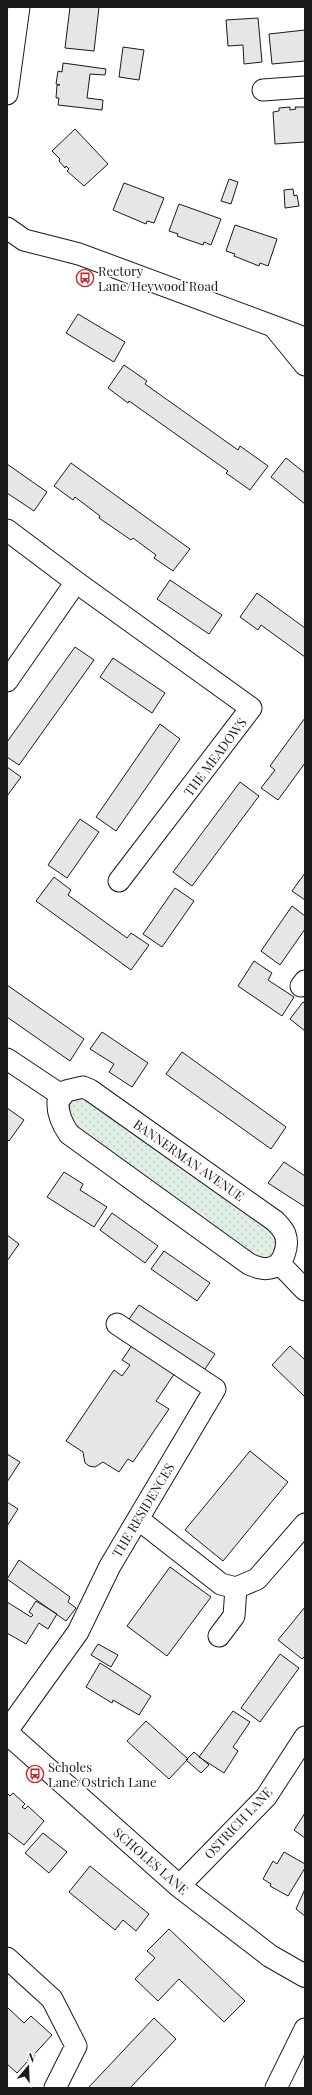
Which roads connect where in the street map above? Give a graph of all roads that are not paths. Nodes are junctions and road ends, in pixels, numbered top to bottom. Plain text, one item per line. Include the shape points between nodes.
1 (19, 7) edge
2 (305, 87) edge
3 (263, 90) dead end
4 (7, 94) edge
5 (7, 228) edge
6 (274, 326) junction
7 (305, 338) edge
8 (305, 366) edge
9 (7, 530) edge
10 (76, 582) junction
11 (7, 681) edge
12 (119, 881) dead end
13 (7, 1059) edge
14 (61, 1095) junction
15 (278, 1264) junction
16 (305, 1290) edge
17 (117, 1324) dead end
18 (138, 1519) junction
19 (305, 1524) edge
20 (236, 1588) junction
21 (219, 1636) dead end
22 (7, 1732) edge
23 (305, 1737) edge
24 (179, 1886) junction
25 (7, 1958) edge
26 (305, 1976) edge
27 (305, 2029) edge
28 (55, 2088) edge
29 (276, 2088) edge

1 - 4 street
2 - 3 street
5 - 6 street via 24,240 79,254
6 - 7 street
6 - 8 street
9 - 10 street, THE MEADOWS
10 - 11 street
10 - 12 street, THE MEADOWS via 252,708
13 - 14 street
14 - 15 street via 58,1108 63,1126 69,1134 249,1264 263,1269
14 - 15 street, BANNERMAN AVENUE via 74,1088 83,1087 90,1090 270,1217 285,1233 286,1244
15 - 16 street
17 - 18 street, THE RESIDENCES via 215,1388
18 - 20 street via 221,1584
18 - 22 street, THE RESIDENCES via 110,1566 78,1632
19 - 20 street via 257,1578
20 - 21 street via 234,1616
22 - 24 main road, SCHOLES LANE
23 - 24 street, OSTRICH LANE via 266,1797
24 - 26 main road, SCHOLES LANE via 270,1956
25 - 28 street via 52,1999 76,2046
27 - 29 street

